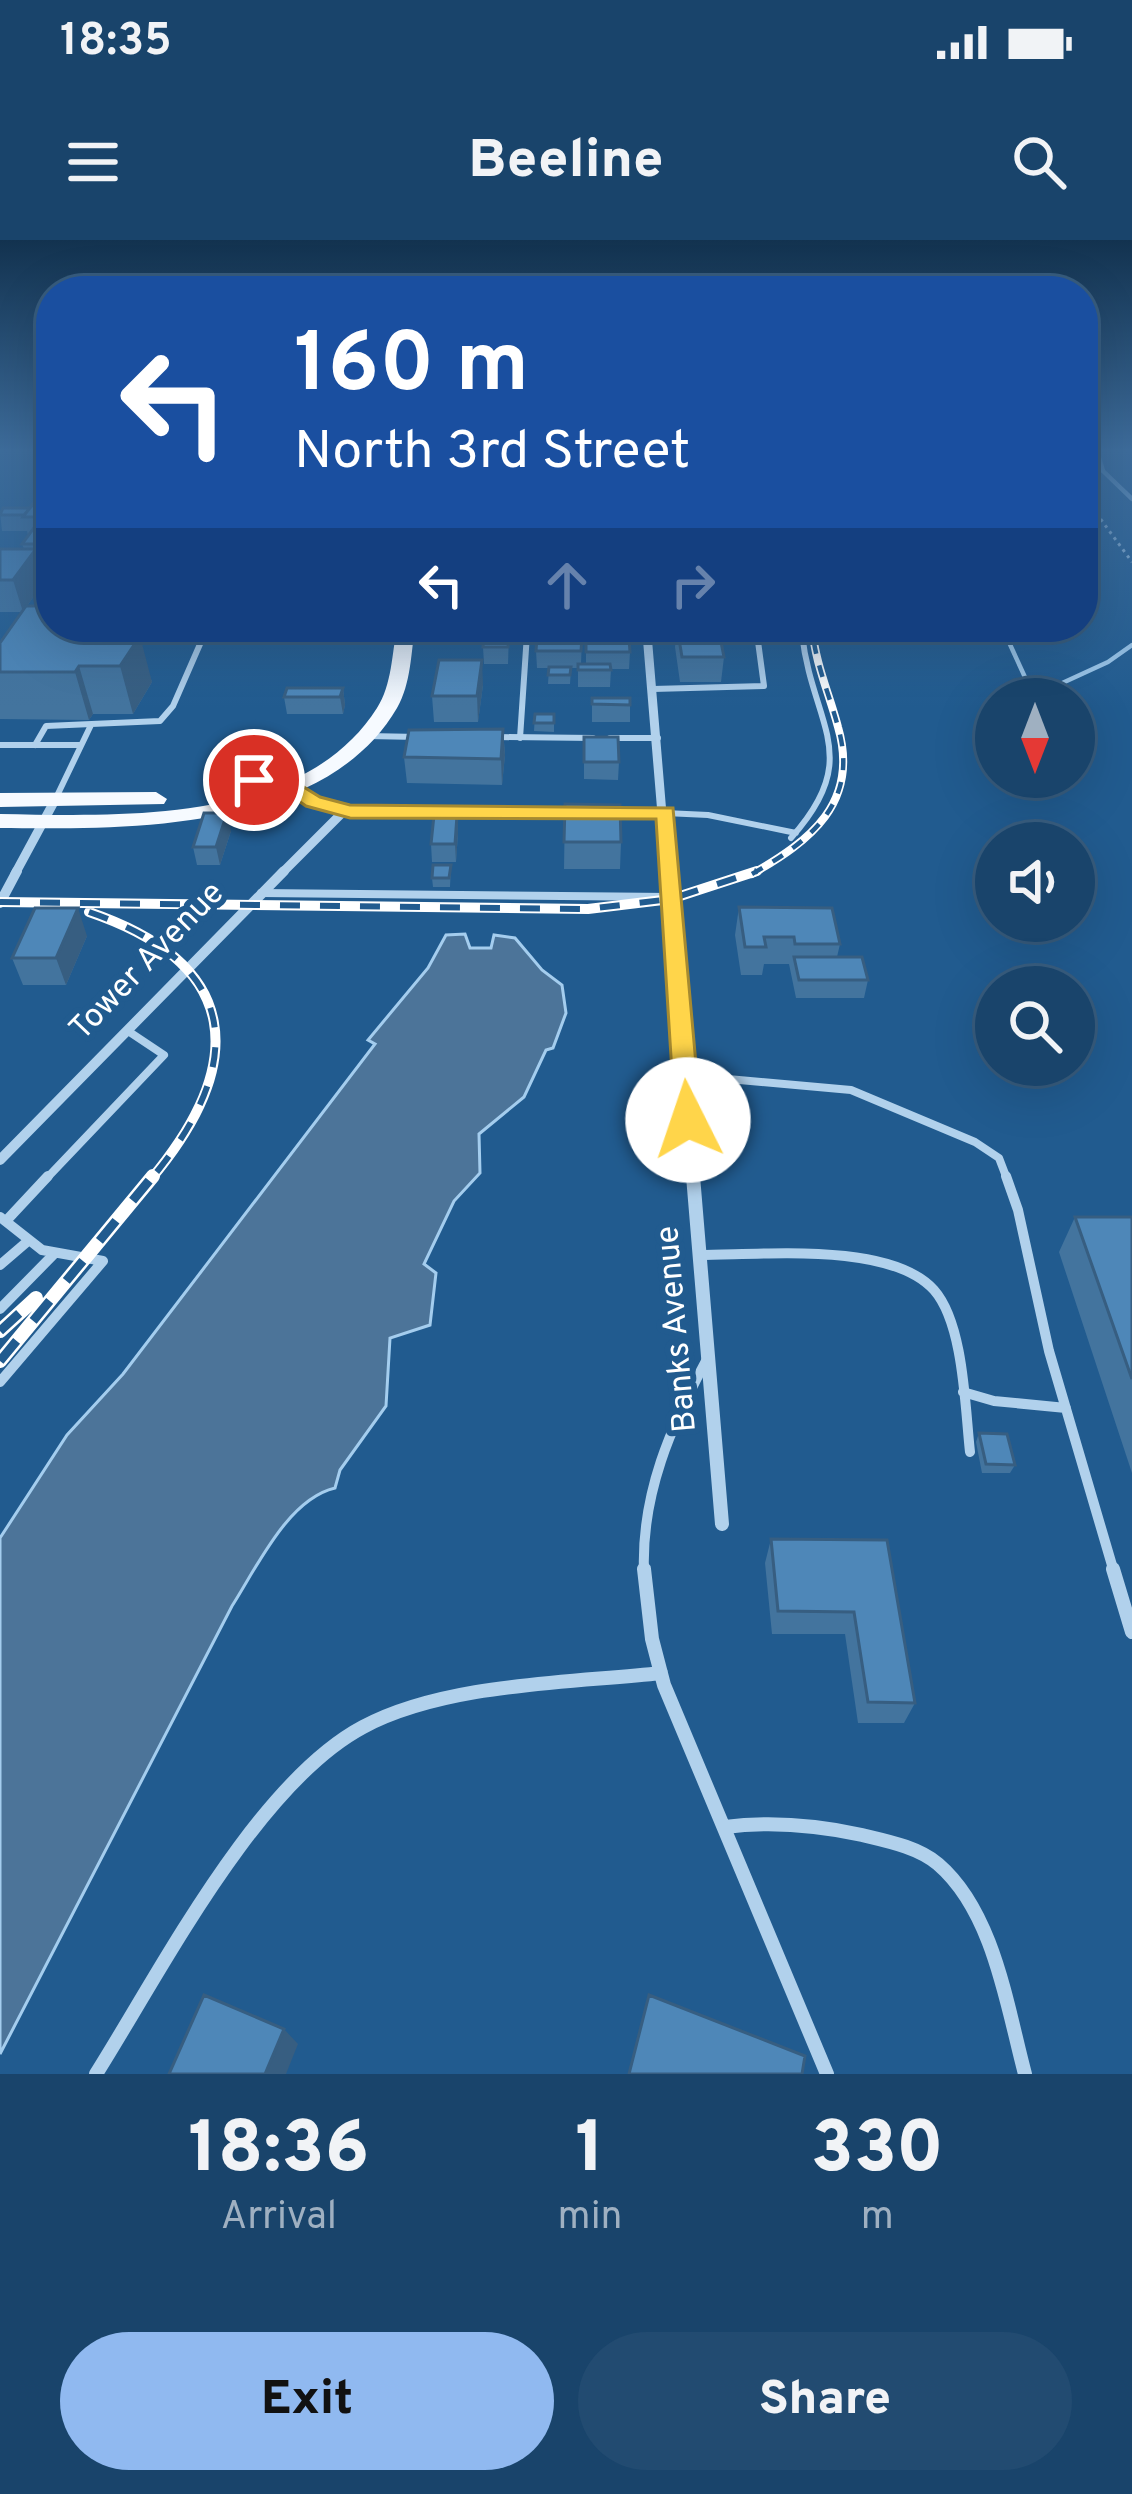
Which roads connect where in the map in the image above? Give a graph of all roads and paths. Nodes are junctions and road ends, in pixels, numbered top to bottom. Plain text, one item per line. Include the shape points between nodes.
1 (1113, 537) edge
2 (1132, 562) edge
3 (36, 612) edge
4 (31, 620) edge
5 (201, 642) edge
6 (393, 642) edge
7 (396, 642) edge
8 (526, 642) edge
9 (648, 642) edge
10 (757, 642) edge
11 (804, 642) edge
12 (653, 689) junction
13 (91, 725) junction
14 (367, 736) junction
15 (433, 737) edge
16 (477, 737) edge
17 (520, 738) junction
18 (658, 738) junction
19 (0, 746) edge
20 (34, 746) junction
21 (81, 746) junction
22 (281, 780) junction
23 (0, 800) edge
24 (49, 811) junction
25 (344, 811) junction
26 (665, 813) junction
27 (0, 821) edge
28 (261, 893) junction
29 (670, 897) junction
30 (0, 903) edge
31 (128, 1030) junction
32 (684, 1076) junction
33 (0, 1160) edge
34 (3, 1219) edge
35 (28, 1241) junction
36 (55, 1253) junction
37 (699, 1256) junction
38 (0, 1265) edge
39 (0, 1309) edge
40 (707, 1358) junction
41 (0, 1382) edge
42 (963, 1392) junction
43 (1066, 1408) junction
44 (970, 1452) dead end
45 (722, 1524) dead end
46 (1132, 1632) edge
47 (661, 1673) junction
48 (725, 1827) junction
49 (96, 2074) edge
50 (827, 2074) edge
51 (1025, 2074) edge

1 - 2 path
3 - 4 lane
5 - 13 lane via 163,720
6 - 22 main road via 363,716
7 - 14 main road via 391,702
8 - 17 lane
9 - 12 street, Banks Avenue
10 - 12 lane via 764,686
11 - 26 lane via 834,770 824,798 793,836
12 - 18 street, Banks Avenue
13 - 20 lane via 46,726
13 - 21 lane
14 - 15 lane
14 - 22 main road via 333,763
16 - 17 lane
17 - 18 lane
18 - 26 street, Banks Avenue
19 - 20 lane
20 - 21 lane
21 - 24 lane
22 - 24 main road via 173,817
22 - 25 street
23 - 24 main road
24 - 27 main road
24 - 30 street
25 - 26 street
25 - 28 street, Tower Avenue
26 - 29 street, Banks Avenue
28 - 29 lane
28 - 31 street, Tower Avenue
29 - 32 street, Banks Avenue
31 - 33 street, Tower Avenue
31 - 34 lane via 164,1055
32 - 37 street, Banks Avenue
32 - 43 lane via 851,1090 992,1151 1018,1210
34 - 35 lane
35 - 36 lane
35 - 38 lane
36 - 39 lane
36 - 41 lane via 103,1261
37 - 40 street, Banks Avenue
37 - 42 lane via 849,1258 924,1280 941,1302
40 - 45 street, Banks Avenue
40 - 47 lane via 670,1428 646,1525 645,1621
42 - 43 lane
42 - 44 lane
43 - 46 lane
47 - 48 lane
47 - 49 lane via 468,1698 367,1725 333,1745 255,1833
48 - 50 lane
48 - 51 lane via 821,1826 890,1842 938,1864 976,1921

